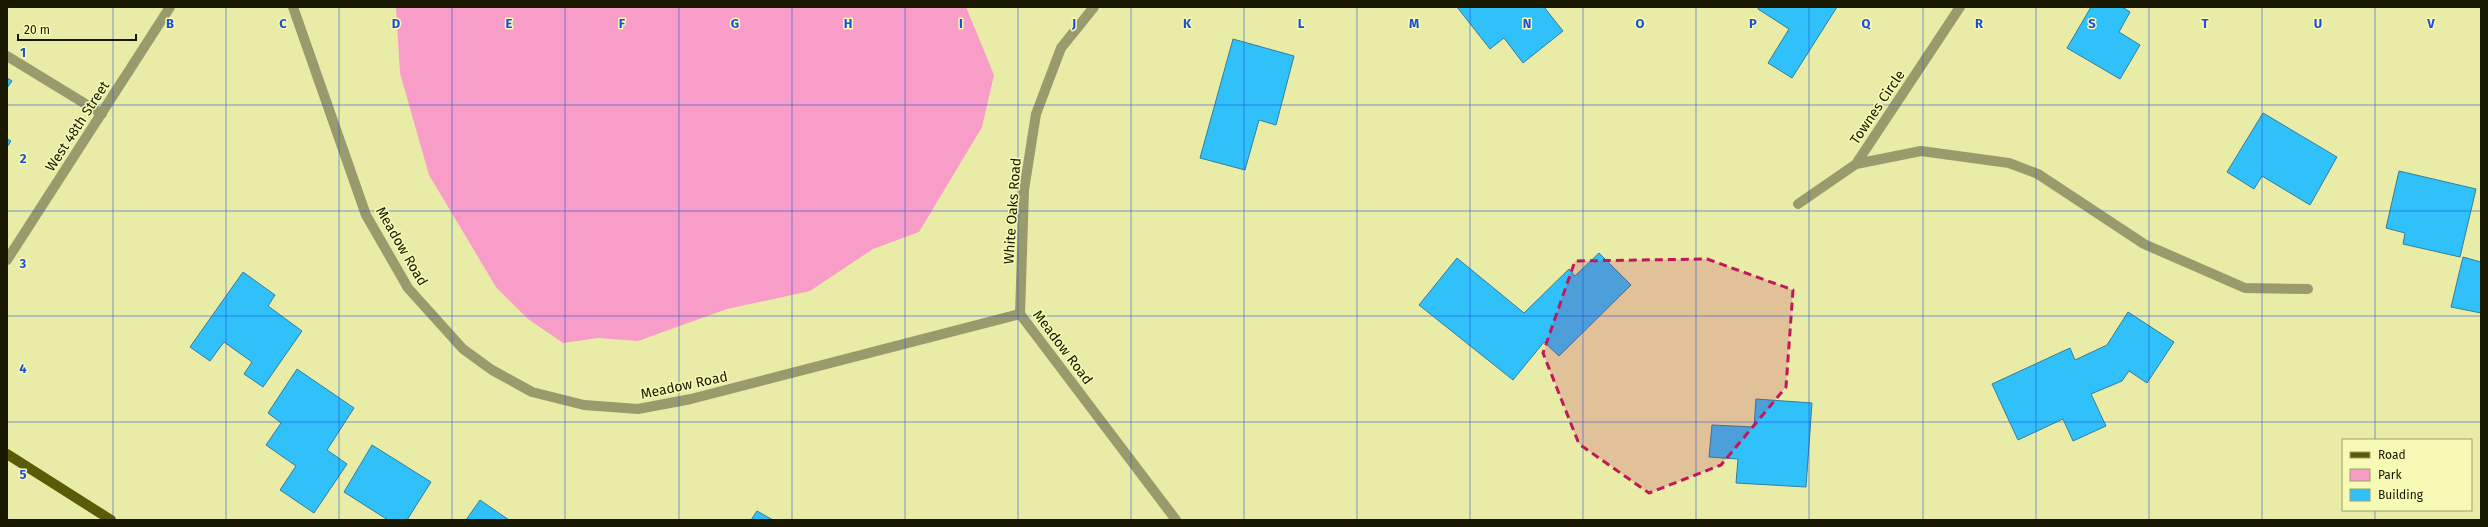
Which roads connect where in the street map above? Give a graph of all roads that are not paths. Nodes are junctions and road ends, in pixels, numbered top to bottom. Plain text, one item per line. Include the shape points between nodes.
1 (170, 7) edge
2 (293, 7) edge
3 (1094, 7) edge
4 (1960, 7) edge
5 (7, 56) edge
6 (102, 114) junction
7 (1856, 164) junction
8 (1798, 204) dead end
9 (7, 260) edge
10 (2308, 289) dead end
11 (1020, 314) junction
12 (7, 454) edge
13 (111, 520) edge
14 (1176, 520) edge

1 - 6 street, West 48th Street
2 - 11 street, Meadow Road via 366,215 408,288 463,349 492,370 532,392 584,405 638,409 691,399
3 - 11 street, White Oaks Road via 1061,48 1036,114 1024,190
4 - 7 street, Townes Circle
5 - 6 street
6 - 9 street, West 48th Street
7 - 8 street, Townes Circle
7 - 10 street via 1921,152 2009,163 2038,174 2144,244 2245,288
11 - 14 street, Meadow Road
12 - 13 main road

